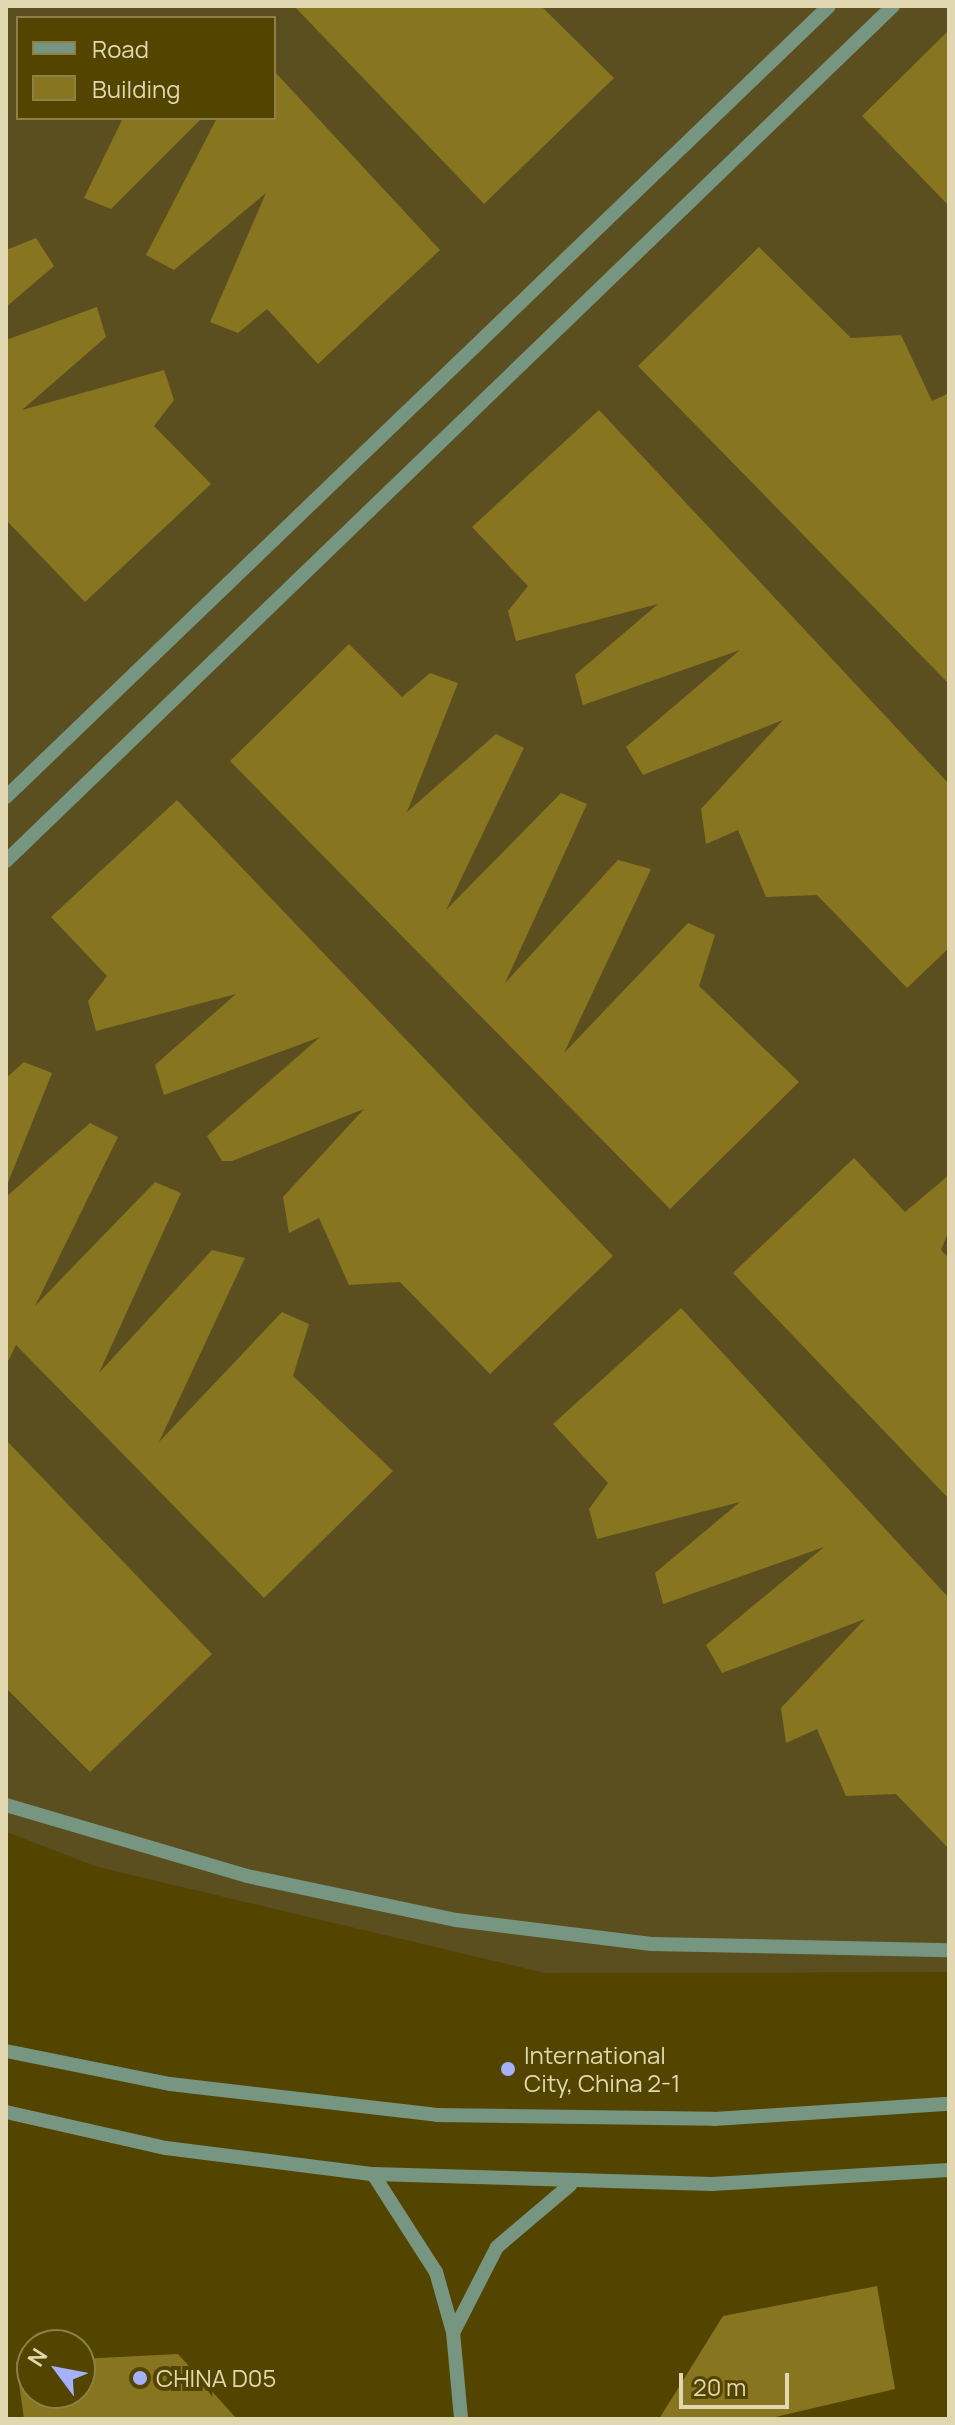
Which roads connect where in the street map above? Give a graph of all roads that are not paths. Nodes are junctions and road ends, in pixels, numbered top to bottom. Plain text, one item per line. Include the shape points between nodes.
1 (829, 6) edge
2 (893, 6) edge
3 (6, 797) edge
4 (6, 861) edge
5 (6, 1805) edge
6 (949, 1950) edge
7 (6, 2051) edge
8 (949, 2104) edge
9 (6, 2112) edge
10 (949, 2170) edge
11 (373, 2174) junction
12 (570, 2185) junction
13 (453, 2332) junction
14 (461, 2419) edge

1 - 3 street
2 - 4 street
5 - 6 street via 247,1876 456,1920 652,1944
7 - 8 street via 170,2084 437,2115 714,2119
9 - 11 street via 166,2148
10 - 12 street via 771,2183
11 - 12 street
11 - 13 street via 423,2244
12 - 13 street via 497,2247
13 - 14 street

